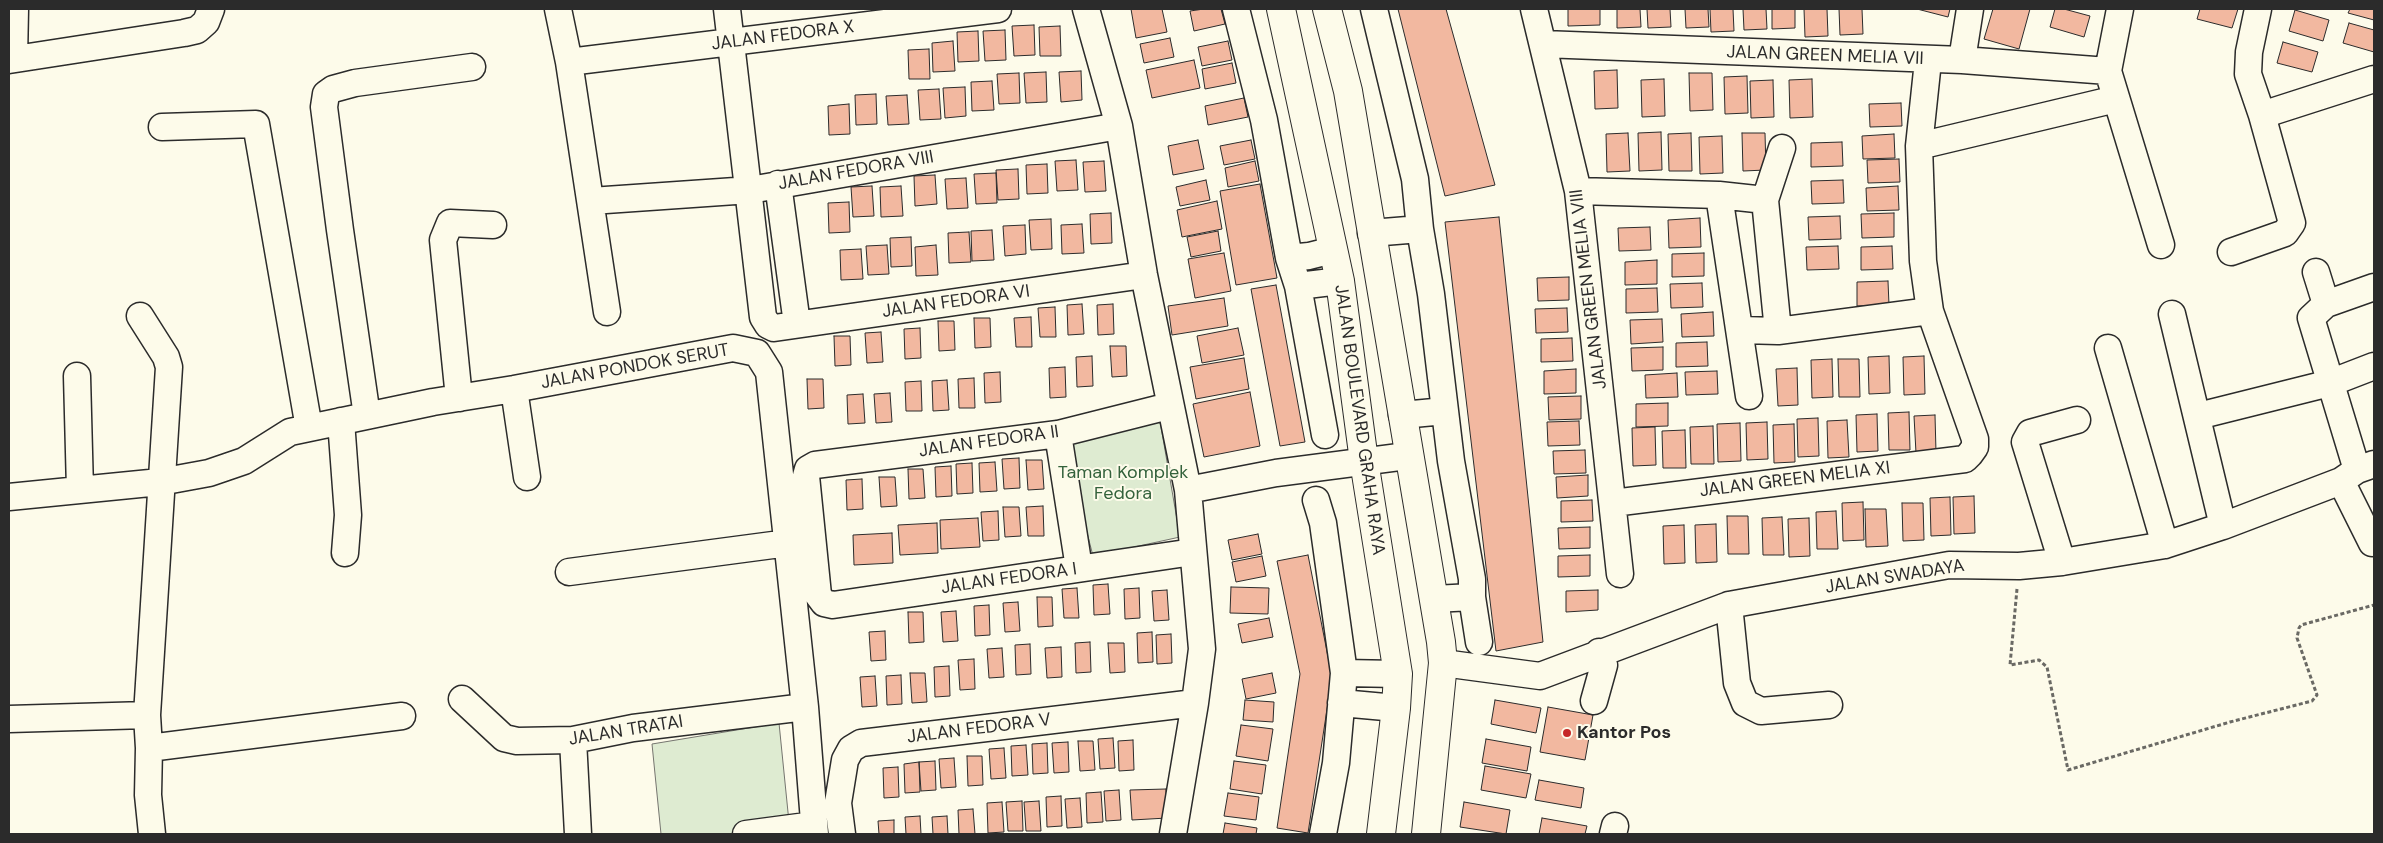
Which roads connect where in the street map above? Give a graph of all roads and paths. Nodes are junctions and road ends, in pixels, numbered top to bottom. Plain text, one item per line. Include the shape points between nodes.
1 (15, 9) edge
2 (211, 9) edge
3 (558, 9) edge
4 (727, 9) edge
5 (998, 9) edge
6 (1086, 9) edge
7 (1236, 9) edge
8 (1281, 9) edge
9 (1327, 9) edge
10 (1374, 9) edge
11 (1534, 9) edge
12 (1970, 9) edge
13 (2120, 9) edge
14 (2258, 9) edge
15 (732, 42) junction
16 (1543, 44) junction
17 (12, 60) edge
18 (1962, 60) junction
19 (1928, 61) junction
20 (569, 62) junction
21 (472, 67) dead end
22 (2108, 71) junction
23 (2374, 79) edge
24 (2116, 99) junction
25 (2262, 115) junction
26 (1119, 126) junction
27 (162, 127) dead end
28 (1919, 146) junction
29 (1782, 148) dead end
30 (778, 184) junction
31 (750, 190) junction
32 (1578, 191) junction
33 (1719, 195) junction
34 (1765, 200) junction
35 (591, 202) junction
36 (493, 225) dead end
37 (1420, 229) junction
38 (1371, 233) junction
39 (2161, 244) dead end
40 (1333, 250) junction
41 (2231, 252) dead end
42 (1289, 258) junction
43 (2316, 272) dead end
44 (1144, 276) junction
45 (1340, 281) junction
46 (1298, 286) junction
47 (2374, 287) edge
48 (2326, 304) junction
49 (1930, 311) junction
50 (607, 312) dead end
51 (2172, 314) dead end
52 (140, 316) dead end
53 (797, 324) junction
54 (1741, 330) junction
55 (1778, 331) junction
56 (2108, 348) dead end
57 (2374, 366) edge
58 (77, 376) dead end
59 (2330, 383) junction
60 (514, 389) junction
61 (1749, 396) dead end
62 (459, 398) junction
63 (1169, 406) junction
64 (1445, 411) junction
65 (1402, 415) junction
66 (367, 416) junction
67 (2198, 416) junction
68 (2077, 420) dead end
69 (341, 422) junction
70 (309, 428) junction
71 (1058, 434) junction
72 (1325, 435) dead end
73 (1407, 456) junction
74 (1364, 461) junction
75 (2358, 472) edge
76 (527, 477) dead end
77 (160, 482) junction
78 (80, 490) junction
79 (1188, 490) junction
80 (9, 497) edge
81 (1316, 500) dead end
82 (1614, 503) junction
83 (2223, 526) junction
84 (788, 543) junction
85 (2373, 544) edge
86 (2164, 545) junction
87 (1193, 552) junction
88 (345, 553) dead end
89 (2062, 562) junction
90 (2019, 566) junction
91 (1079, 568) junction
92 (569, 572) dead end
93 (1620, 574) dead end
94 (1472, 597) junction
95 (1434, 599) junction
96 (824, 603) joint
97 (1729, 605) junction
98 (2374, 605) edge
99 (1479, 642) dead end
100 (1599, 652) junction
101 (1442, 664) junction
102 (1344, 673) junction
103 (1398, 674) junction
104 (462, 699) dead end
105 (1594, 701) dead end
106 (1341, 703) junction
107 (1195, 704) junction
108 (1829, 706) dead end
109 (804, 707) junction
110 (1396, 708) junction
111 (147, 714) junction
112 (402, 716) dead end
113 (9, 719) edge
114 (573, 740) junction
115 (149, 748) junction
116 (814, 830) edge
117 (152, 834) edge
118 (578, 834) edge
119 (746, 834) edge
120 (842, 834) edge
121 (1173, 834) edge
122 (1323, 834) edge
123 (1381, 834) edge
124 (1426, 834) edge

1 - 17 street
2 - 17 street via 206,22 197,30
3 - 20 street
4 - 15 street
5 - 15 street, JALAN FEDORA X
6 - 26 street
7 - 42 street via 1264,120
8 - 40 main road, JALAN BOULEVARD GRAHA RAYA
9 - 38 main road via 1348,90
10 - 37 street via 1415,179
11 - 16 street, JALAN GREEN MELIA VIII
12 - 18 street
13 - 22 street
14 - 25 street via 2248,74
15 - 20 street, JALAN FEDORA X
15 - 31 street
16 - 19 street, JALAN GREEN MELIA VII
16 - 32 street, JALAN GREEN MELIA VIII
18 - 19 street, JALAN GREEN MELIA VII
18 - 22 street, JALAN GREEN MELIA VII
19 - 28 street
20 - 35 street
21 - 66 street via 354,83 326,94 324,107
22 - 24 street
23 - 25 street
24 - 28 street
24 - 39 street
25 - 41 street via 2292,223 2285,233
26 - 30 street, JALAN FEDORA VIII
26 - 44 street
27 - 70 street via 256,124
28 - 49 street via 1923,261
29 - 34 street
30 - 31 street, JALAN FEDORA VIII
30 - 53 street
31 - 35 street, JALAN FEDORA VIII
31 - 53 street, JALAN FEDORA VI via 763,317 774,328
32 - 33 street
32 - 82 street, JALAN GREEN MELIA VIII
33 - 34 street
33 - 54 street
34 - 55 street
35 - 50 street
36 - 62 street via 450,223 443,240
37 - 38 street
37 - 64 street
38 - 65 main road
40 - 42 street
40 - 45 main road, JALAN BOULEVARD GRAHA RAYA
42 - 46 street
43 - 48 street
44 - 53 street, JALAN FEDORA VI
44 - 63 street
45 - 46 street
45 - 74 main road, JALAN BOULEVARD GRAHA RAYA
46 - 72 street
47 - 48 street
48 - 59 street via 2311,318
49 - 55 street
49 - 82 street, JALAN GREEN MELIA XI via 1975,439 1973,450 1965,459
51 - 67 street
52 - 77 street via 166,356 169,367
54 - 55 street
54 - 61 street
56 - 86 street
57 - 59 street
58 - 78 street
59 - 67 street
59 - 75 street
60 - 62 street, JALAN PONDOK SERUT
60 - 76 street
60 - 84 street, JALAN PONDOK SERUT via 733,348 757,353 769,372
62 - 66 street, JALAN PONDOK SERUT
63 - 71 street, JALAN FEDORA II
63 - 79 street
64 - 65 street
64 - 94 street via 1468,552
65 - 73 main road
66 - 69 street, JALAN PONDOK SERUT
67 - 83 street
68 - 89 street via 2030,433 2025,442
69 - 70 street, JALAN PONDOK SERUT
69 - 88 street via 348,516
70 - 77 street, JALAN PONDOK SERUT via 290,432 229,468
71 - 91 street
71 - 96 street, JALAN FEDORA II via 815,465 808,469 806,476 818,595
73 - 74 street
73 - 95 main road
74 - 79 street via 1276,472
74 - 103 main road, JALAN BOULEVARD GRAHA RAYA
75 - 83 street, JALAN SWADAYA
75 - 85 street
77 - 78 street, JALAN PONDOK SERUT
77 - 111 street
78 - 80 street, JALAN PONDOK SERUT
79 - 87 street
81 - 102 street via 1323,523
82 - 93 street, JALAN GREEN MELIA VIII
83 - 86 street, JALAN SWADAYA
84 - 92 street
84 - 109 street, JALAN PONDOK SERUT
86 - 89 street, JALAN SWADAYA
87 - 91 street, JALAN FEDORA I
87 - 107 street via 1202,649
89 - 90 street, JALAN SWADAYA
90 - 97 street, JALAN SWADAYA via 1949,566
90 - 98 path via 2010,665 2039,660 2047,667 2068,770 2312,701 2316,695 2297,638 2299,628
91 - 96 street, JALAN FEDORA I via 833,605
94 - 95 street
94 - 99 street
95 - 101 main road
97 - 100 street, JALAN SWADAYA
97 - 108 street via 1737,684 1745,703 1761,711
100 - 101 street, JALAN SWADAYA via 1540,676
100 - 105 street via 1604,666
101 - 124 main road
102 - 103 street
102 - 106 street
103 - 110 main road, JALAN BOULEVARD GRAHA RAYA
104 - 114 street, JALAN TRATAI via 504,738 517,741
106 - 110 street
106 - 122 street via 1336,763
107 - 120 street, JALAN FEDORA V via 861,743 850,749 845,760 838,803
107 - 121 street
109 - 114 street, JALAN TRATAI via 633,728
109 - 116 street, JALAN PONDOK SERUT
110 - 123 main road, JALAN BOULEVARD GRAHA RAYA
111 - 113 street
111 - 115 street
112 - 115 street
114 - 118 street
115 - 117 street via 148,795
116 - 119 street

